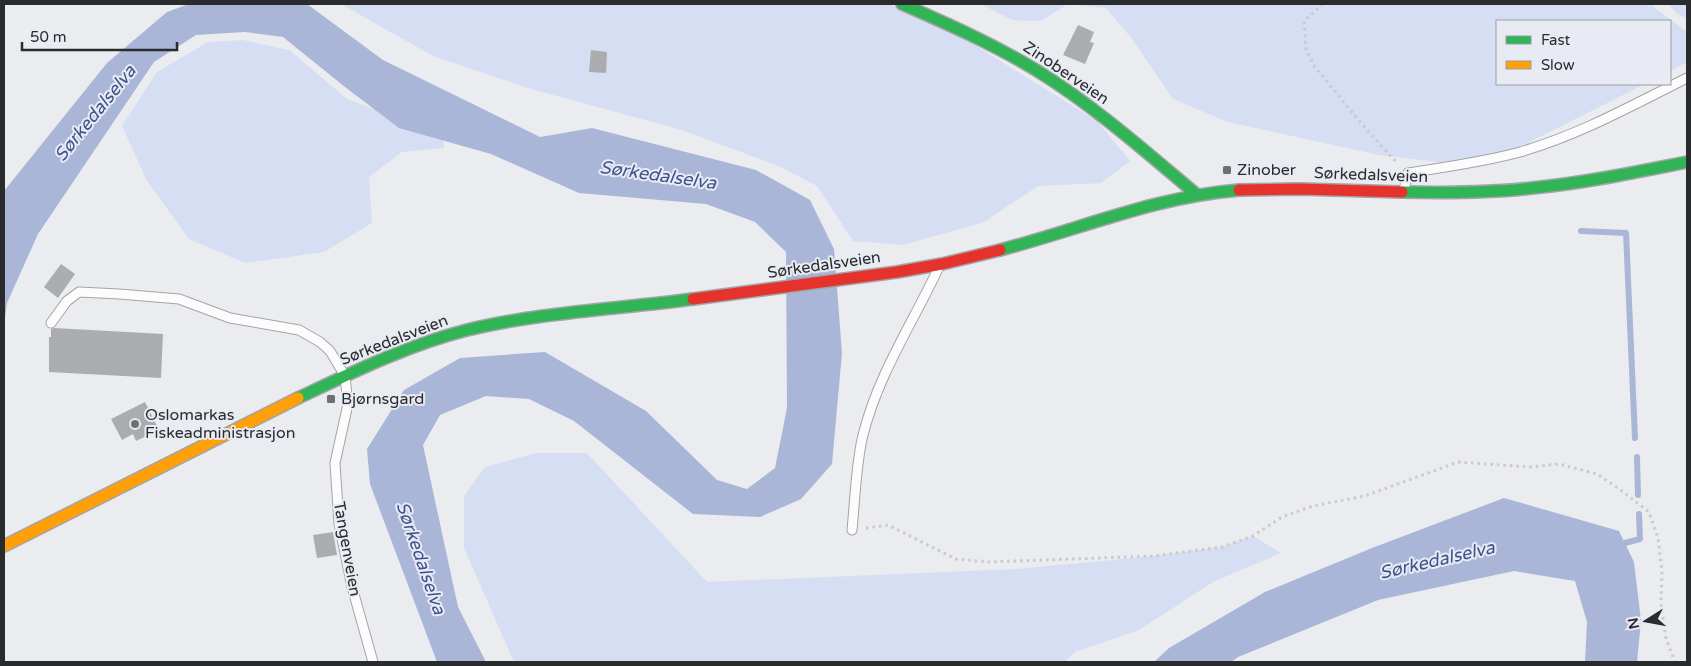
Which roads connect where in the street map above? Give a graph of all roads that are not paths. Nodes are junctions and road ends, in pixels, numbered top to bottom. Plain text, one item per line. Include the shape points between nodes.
1 (902, 4) edge
2 (1687, 78) edge
3 (1687, 162) edge
4 (1404, 193) junction
5 (1196, 194) junction
6 (940, 264) junction
7 (50, 323) dead end
8 (344, 376) junction
9 (852, 530) road end
10 (4, 546) edge
11 (373, 662) edge

1 - 5 street, Zinoberveien via 977,38 1044,76 1144,149
2 - 4 lane via 1615,114 1529,148 1408,173
3 - 4 street, Sørkedalsveien via 1526,189
4 - 5 street, Sørkedalsveien via 1302,189
5 - 6 street, Sørkedalsveien
6 - 8 street, Sørkedalsveien via 511,322 422,344
6 - 9 lane via 892,356 871,408 863,437
7 - 8 lane via 67,301 80,292 178,299 230,318 300,330 330,351
8 - 10 street, Sørkedalsveien
8 - 11 lane, Tangenveien via 348,404 335,463 339,524

